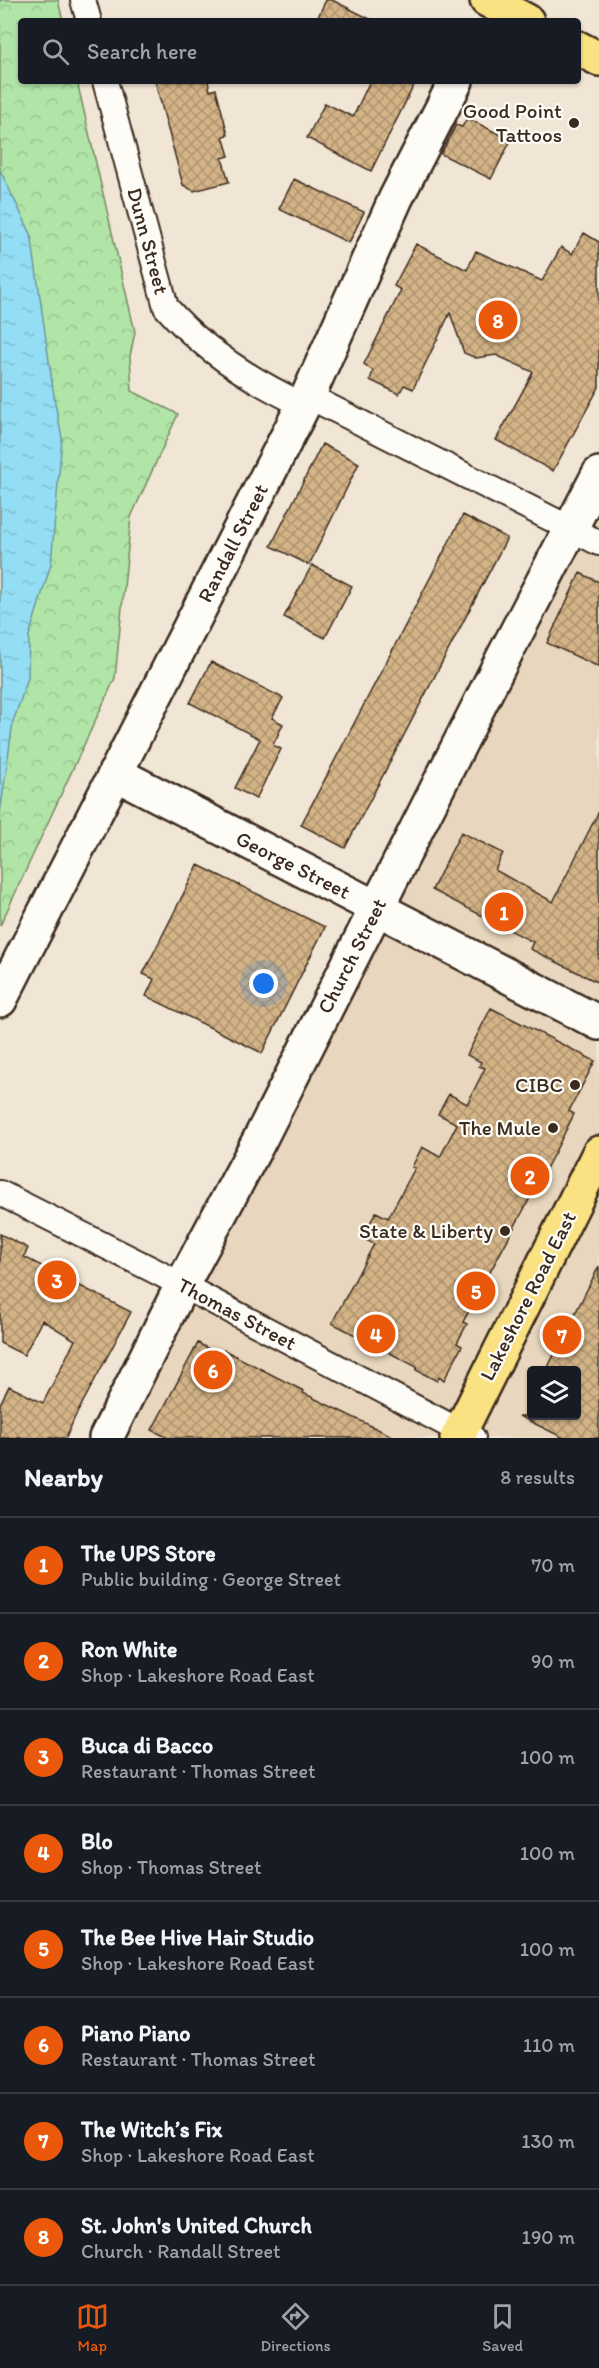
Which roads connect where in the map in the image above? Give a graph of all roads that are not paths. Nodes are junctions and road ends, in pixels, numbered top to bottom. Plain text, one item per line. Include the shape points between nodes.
1 (83, 0) edge
2 (491, 6) edge
3 (88, 18) edge
4 (520, 18) edge
5 (581, 50) edge
6 (599, 59) edge
7 (106, 84) edge
8 (454, 84) edge
9 (305, 400) junction
10 (599, 474) edge
11 (585, 536) edge
12 (115, 773) junction
13 (376, 908) junction
14 (0, 1000) edge
15 (599, 1023) edge
16 (599, 1153) edge
17 (0, 1193) edge
18 (182, 1285) junction
19 (463, 1436) edge
20 (106, 1438) edge

1 - 3 street
2 - 4 main road
5 - 6 main road
7 - 9 street, Dunn Street via 166,307 185,329 231,365 274,392
8 - 9 street, Randall Street via 396,198
9 - 11 street, Dunn Street
9 - 12 street, Randall Street
10 - 11 street, Church Street
11 - 13 street, Church Street
12 - 13 street, George Street
12 - 14 street, Randall Street
13 - 15 street, George Street
13 - 18 street, Church Street
16 - 19 main road, Lakeshore Road East
17 - 18 street, Thomas Street
18 - 19 street, Thomas Street
18 - 20 street, Church Street

